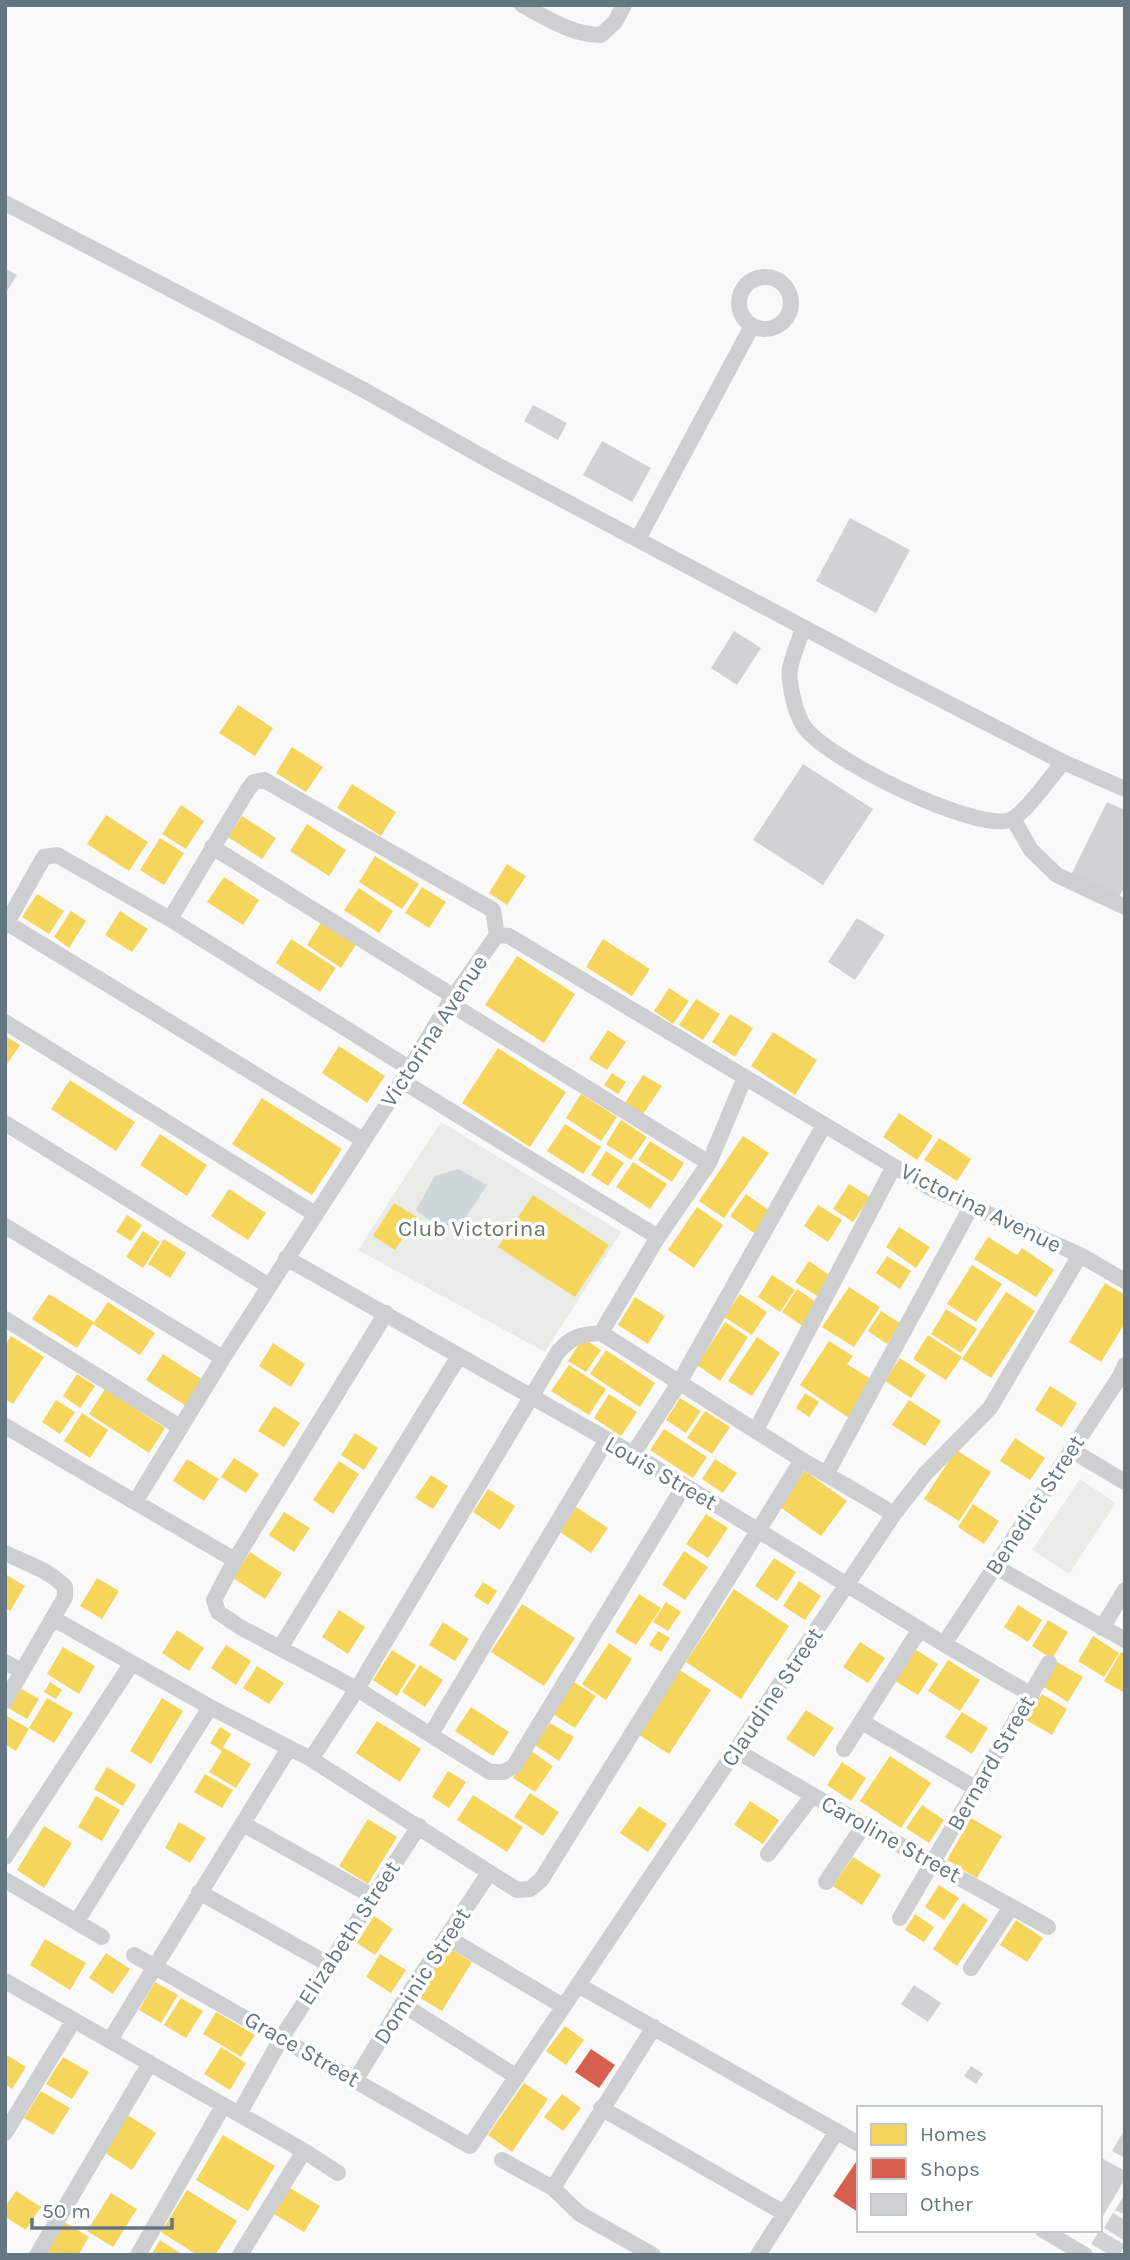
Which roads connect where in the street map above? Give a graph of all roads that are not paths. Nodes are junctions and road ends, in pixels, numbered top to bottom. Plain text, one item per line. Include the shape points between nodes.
1 (522, 5) edge
2 (624, 5) edge
3 (5, 203) edge
4 (752, 326) dead end
5 (638, 539) junction
6 (803, 628) junction
7 (1063, 762) junction
8 (1125, 789) edge
9 (1013, 819) junction
10 (212, 847) junction
11 (1125, 908) edge
12 (170, 919) junction
13 (6, 925) edge
14 (497, 935) junction
15 (451, 1000) junction
16 (5, 1022) edge
17 (405, 1075) junction
18 (745, 1077) junction
19 (5, 1123) edge
20 (824, 1125) junction
21 (363, 1140) junction
22 (709, 1163) junction
23 (894, 1167) junction
24 (971, 1207) junction
25 (315, 1214) junction
26 (5, 1226) edge
27 (658, 1237) junction
28 (1080, 1255) junction
29 (286, 1258) junction
30 (1125, 1281) edge
31 (269, 1286) junction
32 (386, 1312) junction
33 (5, 1319) edge
34 (601, 1334) junction
35 (459, 1356) junction
36 (223, 1358) junction
37 (1123, 1375) edge
38 (679, 1383) junction
39 (533, 1396) junction
40 (5, 1426) edge
41 (180, 1427) junction
42 (757, 1430) junction
43 (606, 1441) junction
44 (1071, 1450) junction
45 (633, 1454) junction
46 (803, 1460) junction
47 (827, 1473) junction
48 (1125, 1482) edge
49 (684, 1486) junction
50 (135, 1502) junction
51 (894, 1514) junction
52 (757, 1530) junction
53 (5, 1553) edge
54 (235, 1560) junction
55 (993, 1566) junction
56 (848, 1585) junction
57 (1125, 1590) edge
58 (54, 1619) junction
59 (1102, 1628) junction
60 (920, 1629) junction
61 (1125, 1640) edge
62 (944, 1644) junction
63 (280, 1648) junction
64 (5, 1662) edge
65 (132, 1663) junction
66 (1049, 1663) dead end
67 (21, 1671) junction
68 (357, 1689) junction
69 (1032, 1695) junction
70 (5, 1701) edge
71 (210, 1707) junction
72 (862, 1722) junction
73 (431, 1734) junction
74 (289, 1748) junction
75 (844, 1749) dead end
76 (735, 1750) junction
77 (312, 1759) junction
78 (977, 1789) junction
79 (813, 1795) junction
80 (243, 1825) junction
81 (864, 1825) junction
82 (419, 1826) junction
83 (768, 1854) dead end
84 (5, 1857) edge
85 (933, 1862) junction
86 (489, 1873) junction
87 (5, 1880) edge
88 (826, 1882) dead end
89 (199, 1892) junction
90 (372, 1896) junction
91 (1011, 1907) junction
92 (900, 1918) dead end
93 (78, 1921) junction
94 (1048, 1927) dead end
95 (102, 1937) dead end
96 (448, 1938) junction
97 (134, 1955) dead end
98 (328, 1964) junction
99 (154, 1966) junction
100 (971, 1968) dead end
101 (5, 1981) edge
102 (578, 1985) junction
103 (402, 2004) junction
104 (563, 2006) junction
105 (75, 2020) junction
106 (654, 2026) junction
107 (282, 2037) junction
108 (110, 2040) junction
109 (150, 2063) junction
110 (517, 2077) junction
111 (356, 2079) junction
112 (223, 2106) junction
113 (601, 2108) junction
114 (239, 2114) junction
115 (837, 2131) junction
116 (5, 2133) edge
117 (857, 2143) edge
118 (470, 2146) joint
119 (303, 2151) junction
120 (502, 2160) dead end
121 (338, 2173) dead end
122 (553, 2188) junction
123 (784, 2213) junction
124 (1046, 2232) edge
125 (37, 2255) edge
126 (138, 2255) edge
127 (240, 2255) edge
128 (653, 2255) edge
129 (758, 2255) edge
130 (1085, 2255) edge

1 - 2 street via 573,31 601,35
3 - 5 street
4 - 5 street
5 - 6 street
6 - 7 street
6 - 9 street via 790,671 795,709 803,727 822,746 868,774 944,808 1001,822
7 - 8 street
7 - 9 street
9 - 11 street via 1031,849 1057,875
10 - 12 street
10 - 14 street via 247,791 254,782 264,780 493,910
10 - 15 street
12 - 13 street via 57,855 44,857
12 - 17 street
13 - 21 street
14 - 15 street, Victorina Avenue
14 - 18 street, Victorina Avenue via 509,936
15 - 17 street, Victorina Avenue
15 - 22 street
16 - 25 street
17 - 21 street, Victorina Avenue
17 - 27 street
18 - 20 street, Victorina Avenue
18 - 22 street
19 - 31 street
20 - 23 street, Victorina Avenue
20 - 38 street
21 - 25 street, Victorina Avenue
22 - 27 street
23 - 24 street, Victorina Avenue
23 - 42 street
24 - 28 street, Victorina Avenue
24 - 47 street
25 - 29 street, Victorina Avenue
26 - 36 street
27 - 34 street
28 - 30 street, Victorina Avenue
28 - 51 street, Claudine Street via 990,1408 925,1474
29 - 31 street, Victorina Avenue
29 - 32 street, Louis Street
31 - 36 street, Victorina Avenue
32 - 35 street, Louis Street
32 - 54 street
33 - 41 street
34 - 38 street
34 - 39 street via 580,1334 566,1342
35 - 39 street, Louis Street
35 - 63 street
36 - 41 street, Victorina Avenue
37 - 44 street, Benedict Street
38 - 42 street
38 - 45 street
39 - 43 street, Louis Street
39 - 68 street
40 - 50 street
41 - 50 street, Victorina Avenue
42 - 46 street
43 - 45 street, Louis Street
43 - 73 street
44 - 48 street
44 - 55 street, Benedict Street
45 - 49 street, Louis Street
46 - 47 street
46 - 52 street
47 - 51 street
49 - 52 street, Louis Street
49 - 73 street via 514,1766 491,1772
50 - 54 street
51 - 56 street, Claudine Street
52 - 56 street, Louis Street
52 - 86 street via 541,1880 530,1889 517,1890
53 - 58 street via 46,1572 65,1587
54 - 63 street via 214,1600 218,1612
55 - 59 street
55 - 62 street, Benedict Street
56 - 60 street, Louis Street
56 - 76 street, Claudine Street
57 - 59 street
58 - 65 street
58 - 67 street
59 - 61 street
60 - 62 street, Louis Street
60 - 72 street
62 - 69 street, Louis Street
63 - 68 street
64 - 67 street
65 - 71 street
65 - 84 street
66 - 69 street, Bernard Street
67 - 70 street
68 - 73 street
68 - 77 street
69 - 78 street, Bernard Street
71 - 74 street
71 - 93 street
72 - 75 street
72 - 78 street
74 - 77 street
74 - 80 street
76 - 79 street, Caroline Street
76 - 102 street, Claudine Street
77 - 82 street
78 - 85 street, Bernard Street
79 - 81 street, Caroline Street
79 - 83 street
80 - 89 street
80 - 90 street
81 - 85 street, Caroline Street
81 - 88 street
82 - 86 street
82 - 90 street, Elizabeth Street
85 - 91 street, Caroline Street
85 - 92 street, Bernard Street
86 - 96 street, Dominic Street
87 - 93 street
89 - 98 street
89 - 99 street
90 - 98 street, Elizabeth Street
91 - 94 street, Caroline Street
91 - 100 street
93 - 95 street
96 - 103 street, Dominic Street
96 - 104 street
97 - 99 street, Grace Street
98 - 107 street, Elizabeth Street
99 - 107 street, Grace Street
99 - 108 street
101 - 105 street
102 - 104 street, Claudine Street
102 - 106 street
103 - 110 street
103 - 111 street, Dominic Street
104 - 110 street, Claudine Street
105 - 108 street
105 - 116 street
106 - 113 street
106 - 115 street
107 - 111 street, Grace Street
107 - 114 street, Elizabeth Street
108 - 109 street
109 - 112 street
109 - 125 street
110 - 118 street, Claudine Street
111 - 118 street, Grace Street
112 - 114 street
112 - 126 street
113 - 122 street
113 - 123 street
114 - 119 street
115 - 117 street
115 - 123 street
119 - 121 street
119 - 127 street
120 - 122 street
122 - 128 street via 580,2214
123 - 129 street
124 - 130 street

